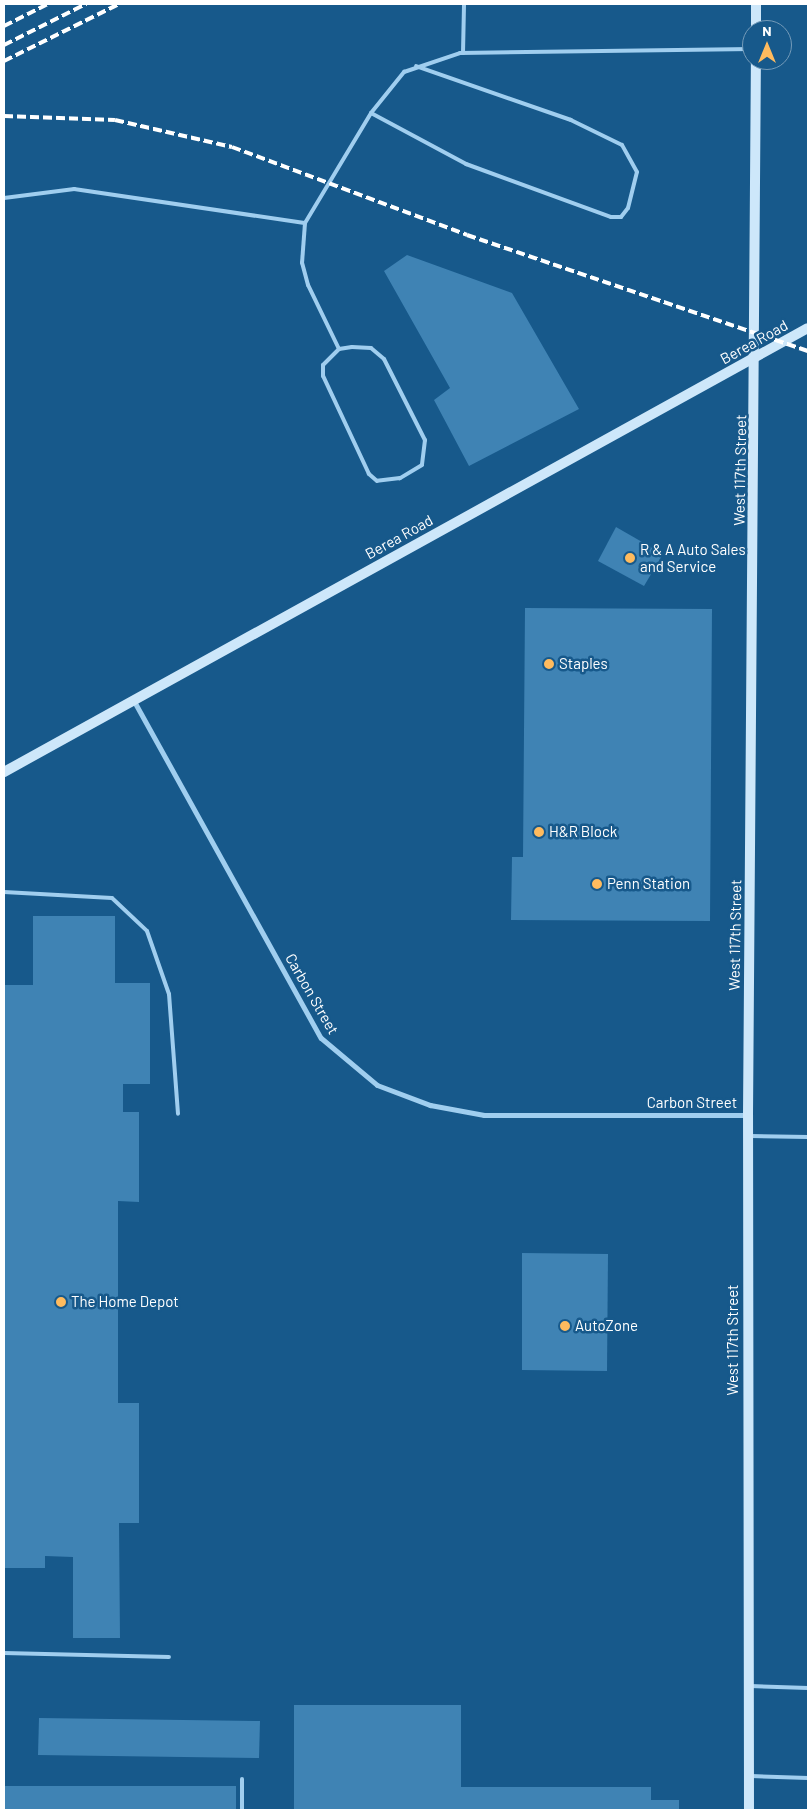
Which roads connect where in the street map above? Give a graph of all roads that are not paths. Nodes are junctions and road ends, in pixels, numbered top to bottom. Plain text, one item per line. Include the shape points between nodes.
1 (464, 4) edge
2 (756, 4) edge
3 (756, 20) edge
4 (742, 49) edge
5 (463, 53) junction
6 (416, 66) junction
7 (756, 70) edge
8 (371, 113) junction
9 (4, 198) edge
10 (305, 223) junction
11 (808, 328) edge
12 (339, 349) junction
13 (756, 358) junction
14 (135, 702) junction
15 (4, 772) edge
16 (4, 892) edge
17 (178, 1114) dead end
18 (748, 1115) junction
19 (748, 1136) junction
20 (808, 1137) edge
21 (4, 1653) edge
22 (169, 1657) dead end
23 (748, 1686) junction
24 (808, 1688) edge
25 (749, 1776) junction
26 (808, 1778) edge
27 (242, 1779) dead end
28 (242, 1810) edge
29 (749, 1810) edge

1 - 5 lane
2 - 3 main road
4 - 5 lane
5 - 6 lane
6 - 8 lane via 390,86
6 - 8 lane via 571,120 622,145 637,172 628,208 621,216 611,217 476,168
7 - 13 main road, West 117th Street
8 - 10 lane
9 - 10 lane via 74,189
10 - 12 lane via 302,263 308,285
11 - 13 main road, Berea Road
12 - 12 lane via 371,348 384,359 425,440 422,465 400,478 377,481 368,474 323,376 323,365
13 - 14 main road, Berea Road
13 - 18 main road, West 117th Street
14 - 15 main road, Berea Road
14 - 18 street, Carbon Street via 321,1038 377,1086 430,1105 484,1115
16 - 17 lane via 112,898 147,931 169,994
18 - 19 main road, West 117th Street
19 - 20 lane
19 - 23 main road, West 117th Street
21 - 22 lane
23 - 24 lane
23 - 25 main road, West 117th Street
25 - 26 lane
25 - 29 main road, West 117th Street
27 - 28 lane

